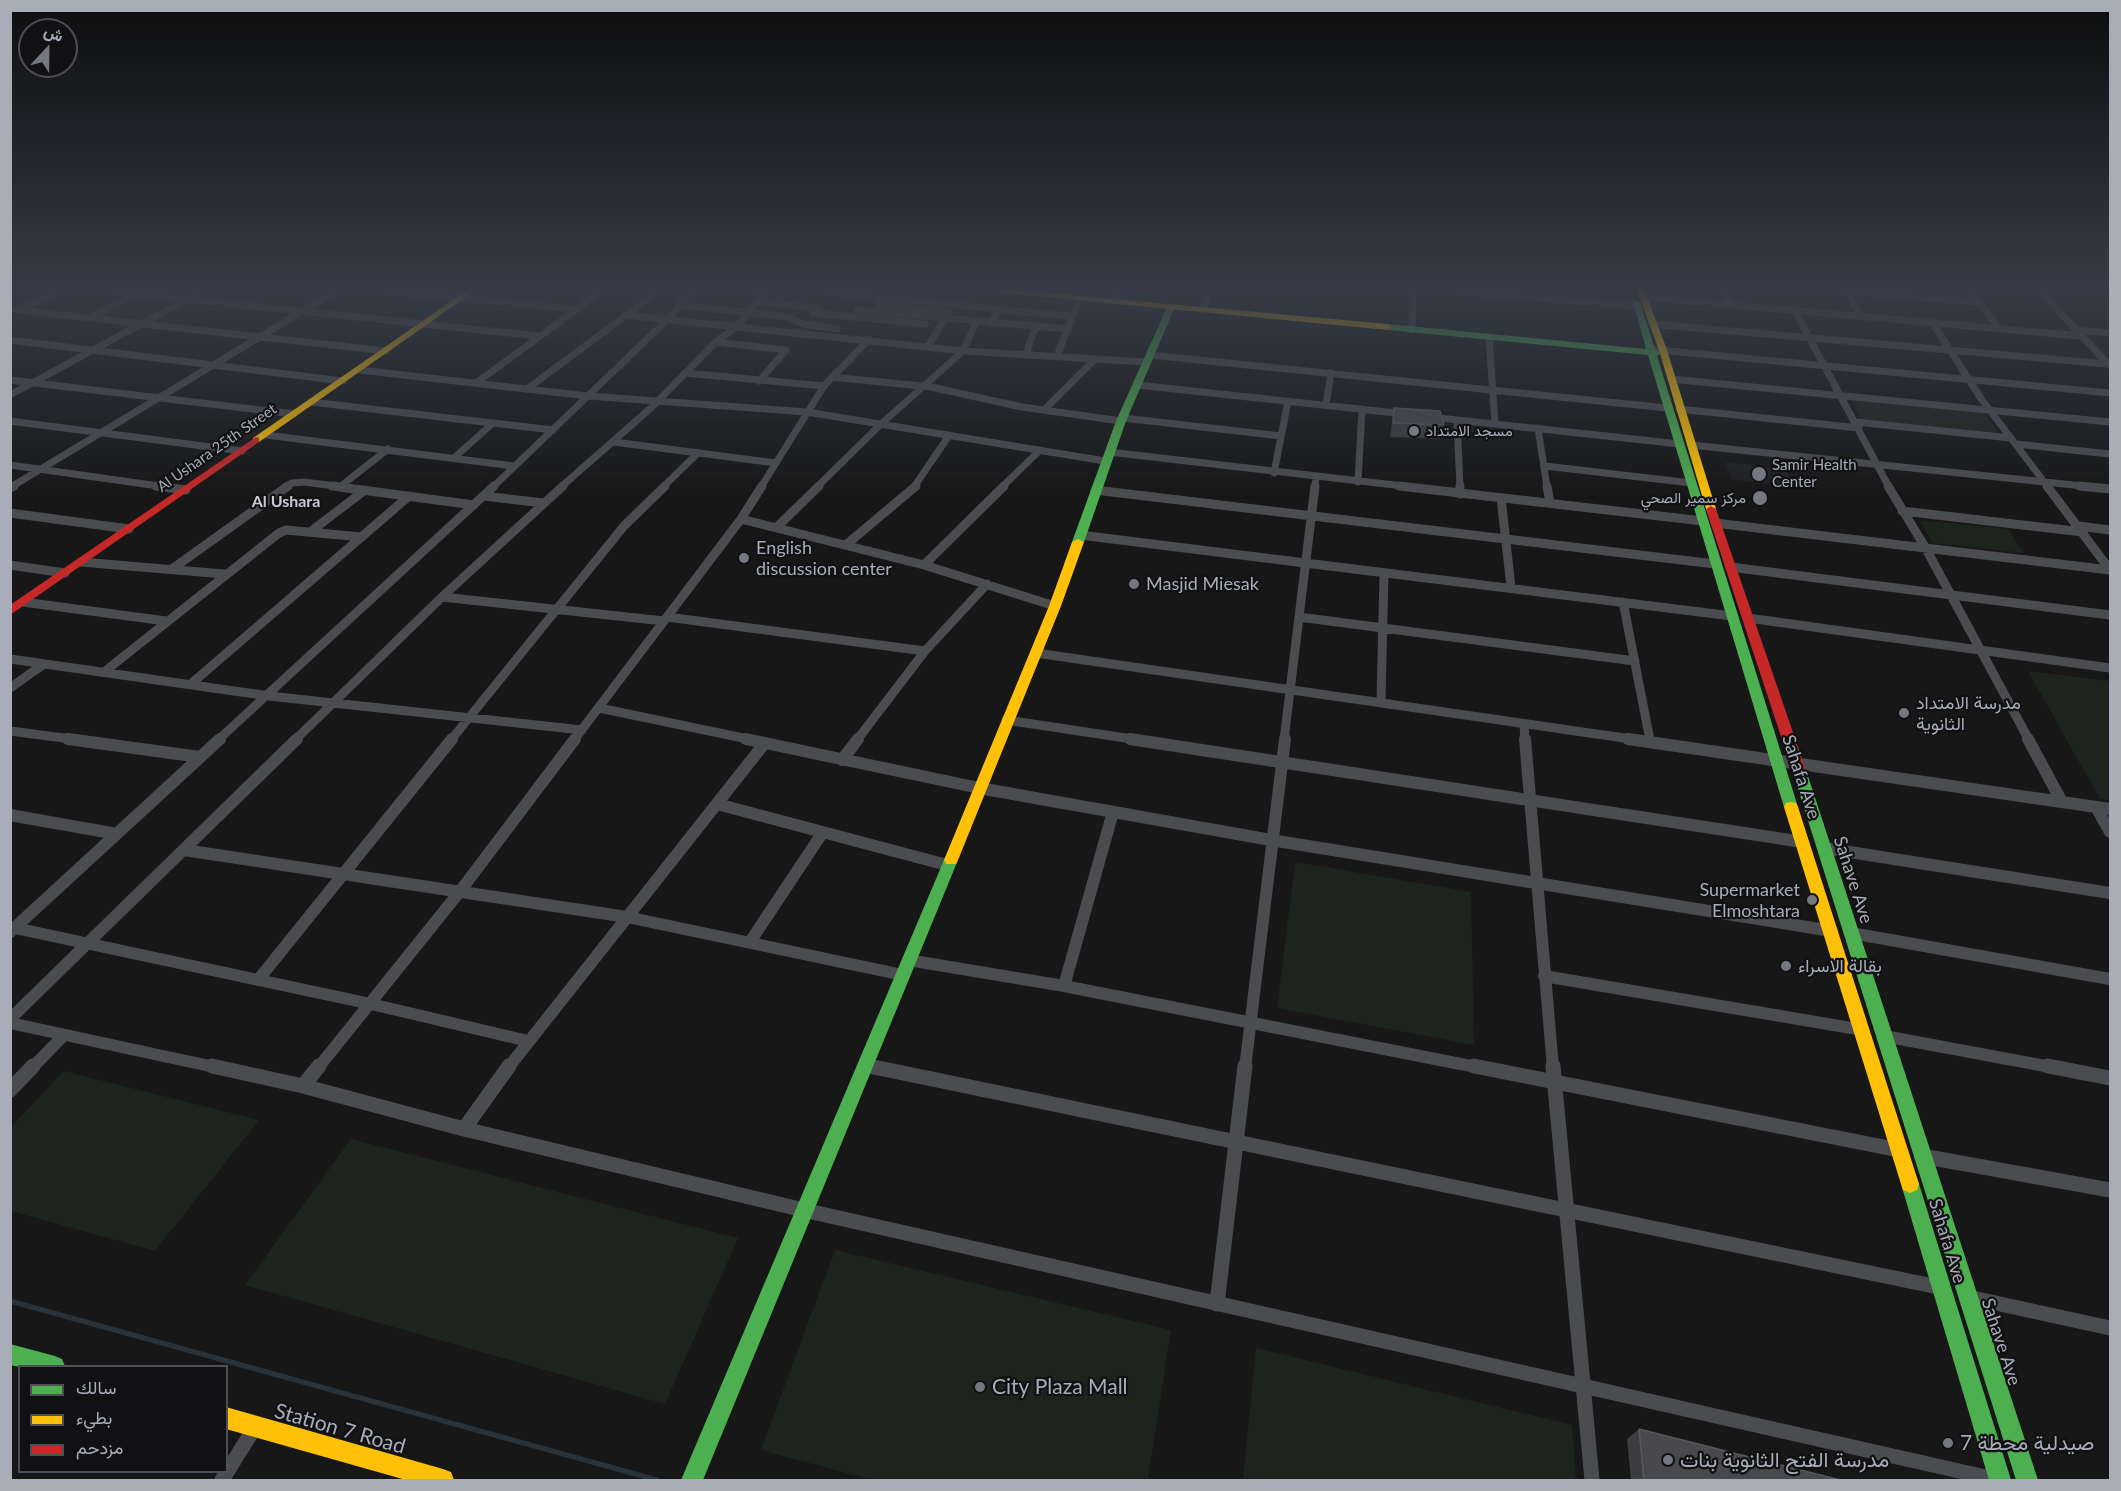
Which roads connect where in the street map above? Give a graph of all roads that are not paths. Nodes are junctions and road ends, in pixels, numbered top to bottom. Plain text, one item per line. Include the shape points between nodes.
1 (73, 361) edge
2 (185, 361) edge
3 (221, 361) edge
4 (372, 361) edge
5 (506, 361) edge
6 (565, 361) edge
7 (625, 361) edge
8 (698, 361) edge
9 (777, 361) edge
10 (847, 361) edge
11 (952, 361) edge
12 (1093, 361) edge
13 (1147, 361) edge
14 (1179, 361) edge
15 (1490, 361) edge
16 (1659, 361) edge
17 (1661, 361) edge
18 (1765, 361) edge
19 (1823, 361) edge
20 (1957, 361) edge
21 (2055, 361) edge
22 (215, 364) junction
23 (1826, 366) junction
24 (2109, 366) edge
25 (359, 370) junction
26 (1330, 373) junction
27 (685, 374) junction
28 (832, 376) junction
29 (1671, 379) junction
30 (10, 380) edge
31 (1969, 380) junction
32 (343, 381) junction
33 (759, 381) junction
34 (34, 382) junction
35 (476, 383) junction
36 (1138, 385) junction
37 (824, 386) junction
38 (922, 387) junction
39 (527, 389) junction
40 (1492, 389) junction
41 (2110, 393) edge
42 (10, 395) edge
43 (588, 396) junction
44 (1842, 396) junction
45 (159, 398) junction
46 (658, 401) junction
47 (1288, 401) junction
48 (311, 402) junction
49 (1326, 405) junction
50 (1673, 408) junction
51 (1362, 409) junction
52 (1044, 410) junction
53 (1990, 411) junction
54 (807, 412) junction
55 (294, 414) junction
56 (1122, 420) junction
57 (1457, 420) junction
58 (10, 421) edge
59 (2110, 422) edge
60 (493, 423) junction
61 (1494, 423) junction
62 (880, 425) junction
63 (1858, 425) junction
64 (1538, 428) junction
65 (553, 429) junction
66 (101, 433) junction
67 (266, 435) junction
68 (1281, 436) junction
69 (948, 437) junction
70 (2014, 441) junction
71 (614, 442) junction
72 (1686, 444) junction
73 (388, 450) junction
74 (242, 451) junction
75 (1039, 451) junction
76 (698, 453) junction
77 (2110, 454) edge
78 (1107, 456) junction
79 (454, 458) junction
80 (776, 463) junction
81 (10, 465) edge
82 (1876, 465) junction
83 (514, 466) junction
84 (1545, 466) junction
85 (42, 469) junction
86 (1274, 472) junction
87 (1316, 477) junction
88 (1358, 482) junction
89 (2045, 482) junction
90 (1691, 483) junction
91 (341, 486) junction
92 (10, 488) edge
93 (2110, 489) edge
94 (186, 490) junction
95 (365, 490) junction
96 (1095, 490) junction
97 (1460, 494) junction
98 (410, 496) junction
99 (484, 496) junction
100 (1501, 498) junction
101 (543, 503) junction
102 (1550, 503) junction
103 (474, 505) junction
104 (1902, 511) junction
105 (10, 513) edge
106 (1312, 517) junction
107 (741, 519) junction
108 (1709, 522) junction
109 (778, 526) junction
110 (129, 529) junction
111 (2080, 529) junction
112 (2110, 530) edge
113 (310, 532) junction
114 (1080, 535) junction
115 (362, 537) junction
116 (1506, 540) junction
117 (847, 544) junction
118 (1925, 547) junction
119 (81, 562) junction
120 (1306, 564) junction
121 (1715, 564) junction
122 (10, 565) edge
123 (924, 565) junction
124 (1730, 567) junction
125 (172, 569) junction
126 (2110, 570) edge
127 (65, 573) junction
128 (1384, 573) junction
129 (224, 574) junction
130 (987, 584) junction
131 (1510, 587) junction
132 (1950, 594) junction
133 (442, 597) junction
134 (23, 602) junction
135 (1623, 602) junction
136 (1055, 606) junction
137 (559, 608) junction
138 (10, 611) edge
139 (2110, 615) edge
140 (1732, 616) junction
141 (1299, 617) junction
142 (1748, 618) junction
143 (666, 619) junction
144 (166, 621) junction
145 (1383, 628) junction
146 (925, 651) junction
147 (1981, 651) junction
148 (1036, 653) junction
149 (10, 659) edge
150 (1635, 662) junction
151 (44, 664) junction
152 (2110, 668) edge
153 (105, 672) junction
154 (192, 684) junction
155 (10, 688) edge
156 (1290, 690) junction
157 (269, 696) junction
158 (1381, 702) junction
159 (332, 704) junction
160 (599, 708) junction
161 (469, 717) junction
162 (1006, 720) junction
163 (1524, 724) junction
164 (582, 730) junction
165 (10, 731) edge
166 (1650, 741) junction
167 (764, 744) junction
168 (200, 758) junction
169 (842, 760) junction
170 (1777, 760) junction
171 (1281, 761) junction
172 (1797, 763) junction
173 (979, 788) junction
174 (1529, 800) junction
175 (2062, 802) junction
176 (717, 804) junction
177 (2096, 807) junction
178 (2110, 809) edge
179 (1113, 812) junction
180 (10, 815) edge
181 (823, 832) junction
182 (2110, 832) edge
183 (117, 834) junction
184 (1271, 840) junction
185 (1803, 842) junction
186 (1824, 848) junction
187 (184, 850) junction
188 (948, 865) junction
189 (345, 874) junction
190 (1536, 883) junction
191 (461, 890) junction
192 (2110, 893) edge
193 (627, 917) junction
194 (13, 930) edge
195 (1832, 931) junction
196 (1851, 933) junction
197 (750, 942) junction
198 (87, 943) junction
199 (908, 960) junction
200 (903, 975) junction
201 (1544, 976) junction
202 (2110, 979) edge
203 (258, 980) junction
204 (1064, 986) junction
205 (371, 1004) junction
206 (10, 1021) edge
207 (1252, 1023) junction
208 (1863, 1030) junction
209 (64, 1035) junction
210 (1884, 1036) junction
211 (528, 1041) junction
212 (867, 1066) junction
213 (2110, 1078) edge
214 (1555, 1083) junction
215 (303, 1086) junction
216 (10, 1090) edge
217 (464, 1129) junction
218 (1235, 1142) junction
219 (1899, 1150) junction
220 (1921, 1156) junction
221 (2110, 1190) edge
222 (1566, 1210) junction
223 (807, 1211) junction
224 (1943, 1288) junction
225 (1968, 1297) junction
226 (1217, 1304) junction
227 (2110, 1328) edge
228 (10, 1354) edge
229 (51, 1365) edge
230 (1583, 1388) junction
231 (228, 1419) edge
232 (255, 1427) junction
233 (228, 1470) edge
234 (443, 1480) edge
235 (692, 1480) edge
236 (1593, 1480) edge
237 (2000, 1480) edge
238 (2027, 1480) edge

1 - 34 street
2 - 22 street
3 - 22 street
4 - 25 street, Al Ushara 25th Street
5 - 35 street
6 - 39 street
7 - 43 street
8 - 27 street
9 - 33 street
10 - 28 street
11 - 38 street
12 - 52 street
13 - 36 street
14 - 26 street
15 - 40 street
16 - 50 street
17 - 29 street, Sahave Ave
18 - 23 street
19 - 23 street
20 - 31 street
21 - 24 street
22 - 32 street
22 - 45 street
23 - 31 street
23 - 44 street
25 - 32 street, Al Ushara 25th Street
25 - 35 street
26 - 40 street
26 - 49 street
27 - 33 street
27 - 46 street
28 - 37 street
28 - 38 street
29 - 44 street
29 - 50 street, Sahave Ave
30 - 34 street
31 - 41 street
31 - 53 street
32 - 48 street, Al Ushara 25th Street
33 - 37 street
34 - 42 street
34 - 45 street
35 - 39 street
36 - 47 street
36 - 56 street
37 - 54 street
38 - 52 street
38 - 62 street
39 - 43 street
40 - 50 street
40 - 61 street
43 - 46 street
43 - 65 street
44 - 53 street
44 - 63 street
45 - 55 street
45 - 66 street
46 - 54 street
46 - 71 street
47 - 49 street
47 - 68 street
48 - 55 street, Al Ushara 25th Street
48 - 60 street
49 - 51 street
50 - 63 street
50 - 72 street, Sahave Ave
51 - 57 street
51 - 88 street
52 - 56 street
53 - 59 street
53 - 70 street
54 - 62 street
54 - 80 street
55 - 67 street, Al Ushara 25th Street
56 - 68 street
56 - 78 street
57 - 61 street
57 - 97 street
58 - 66 street
60 - 65 street
60 - 79 street
61 - 64 street
62 - 69 street
62 - 109 street
63 - 70 street
63 - 82 street
64 - 72 street
64 - 84 street
65 - 83 street
66 - 74 street
66 - 85 street
67 - 73 street
67 - 74 street, Al Ushara 25th Street
68 - 86 street
69 - 75 street
69 - 117 street via 918,484
70 - 77 street
70 - 89 street
71 - 76 street
71 - 101 street
72 - 82 street
72 - 90 street, Sahafa Ave
72 - 108 street, Sahave Ave
73 - 79 street
73 - 91 street
74 - 94 street, Al Ushara 25th Street
75 - 78 street
75 - 123 street
76 - 80 street
76 - 137 street via 634,515
78 - 86 street
78 - 96 street
79 - 83 street
80 - 107 street
81 - 85 street
82 - 89 street
82 - 104 street
83 - 99 street
84 - 90 street
84 - 102 street
85 - 92 street
85 - 94 street
86 - 87 street
87 - 88 street
87 - 106 street
88 - 97 street
89 - 93 street
89 - 111 street
90 - 108 street, Sahafa Ave
91 - 95 street
91 - 125 street via 292,483
94 - 110 street, Al Ushara 25th Street
95 - 98 street
95 - 113 street
96 - 106 street
96 - 114 street
97 - 100 street
98 - 103 street
98 - 115 street
99 - 101 street
99 - 103 street
100 - 102 street
100 - 116 street
101 - 133 street
102 - 108 street
103 - 157 street
104 - 111 street
104 - 118 street
105 - 110 street
106 - 116 street
106 - 120 street
107 - 109 street
107 - 143 street
108 - 118 street
108 - 121 street, Sahafa Ave
108 - 124 street, Sahave Ave
109 - 117 street
110 - 119 street, Al Ushara 25th Street
111 - 112 street
111 - 126 street
113 - 115 street
113 - 129 street via 279,533
114 - 120 street
114 - 136 street
115 - 154 street
116 - 121 street
116 - 131 street
117 - 123 street
118 - 126 street
118 - 132 street
119 - 125 street
119 - 127 street, Al Ushara 25th Street
120 - 128 street
120 - 141 street
121 - 140 street, Sahafa Ave
122 - 127 street
123 - 130 street
124 - 132 street
124 - 142 street, Sahave Ave
125 - 129 street
127 - 134 street, Al Ushara 25th Street
128 - 131 street
128 - 145 street
129 - 144 street
130 - 136 street
130 - 146 street
131 - 135 street
132 - 139 street
132 - 147 street
133 - 137 street
133 - 159 street
134 - 138 street, Al Ushara 25th Street
134 - 144 street
135 - 140 street
135 - 150 street
136 - 148 street
137 - 143 street
137 - 161 street
140 - 170 street, Sahafa Ave
141 - 145 street
141 - 156 street
142 - 147 street
142 - 172 street, Sahave Ave
143 - 146 street
143 - 160 street
144 - 153 street
145 - 150 street
145 - 158 street
146 - 169 street
147 - 152 street
147 - 175 street
148 - 156 street
148 - 162 street
149 - 151 street
150 - 166 street
151 - 153 street
151 - 155 street
153 - 154 street
154 - 157 street
156 - 158 street
156 - 171 street
157 - 159 street
157 - 168 street
158 - 163 street
159 - 161 street
159 - 187 street
160 - 164 street
160 - 167 street
161 - 164 street
161 - 189 street
162 - 171 street
162 - 173 street
163 - 166 street
163 - 174 street
164 - 191 street
165 - 168 street
166 - 170 street
167 - 169 street
167 - 176 street
168 - 183 street
169 - 173 street
170 - 172 street
170 - 185 street, Sahafa Ave
171 - 174 street
171 - 184 street
172 - 175 street
172 - 186 street, Sahave Ave
173 - 179 street
173 - 188 street
174 - 185 street
174 - 190 street
175 - 177 street
176 - 181 street
176 - 193 street
177 - 178 street
177 - 182 street
179 - 184 street
179 - 204 street
180 - 183 street
181 - 188 street
181 - 197 street
183 - 194 street
184 - 190 street
184 - 207 street
185 - 195 street, Sahafa Ave
186 - 192 street
186 - 196 street, Sahave Ave
187 - 189 street
187 - 198 street
188 - 199 street
189 - 191 street
189 - 203 street
190 - 195 street
190 - 201 street
191 - 193 street
191 - 205 street
193 - 197 street
193 - 211 street
194 - 198 street
195 - 208 street, Sahafa Ave
196 - 202 street
196 - 210 street, Sahave Ave
197 - 200 street
198 - 203 street
198 - 206 street
199 - 200 street
199 - 204 street
200 - 212 street
201 - 208 street
201 - 214 street
203 - 205 street
204 - 207 street
205 - 211 street
205 - 215 street
206 - 209 street
207 - 214 street
207 - 218 street
208 - 219 street, Sahafa Ave
209 - 215 street
209 - 216 street
210 - 213 street
210 - 220 street, Sahave Ave
211 - 217 street
212 - 218 street
212 - 223 street
214 - 219 street
214 - 222 street
215 - 217 street
217 - 223 street
218 - 222 street
218 - 226 street
219 - 224 street, Sahafa Ave
220 - 221 street
220 - 225 street, Sahave Ave
222 - 224 street
222 - 230 street
223 - 226 street
223 - 235 street
224 - 237 street, Sahafa Ave
225 - 227 street
225 - 238 street, Sahave Ave
226 - 230 street
228 - 229 street
230 - 236 street
230 - 237 street
231 - 232 street, Station 7 Road
232 - 233 street
232 - 234 street, Station 7 Road

